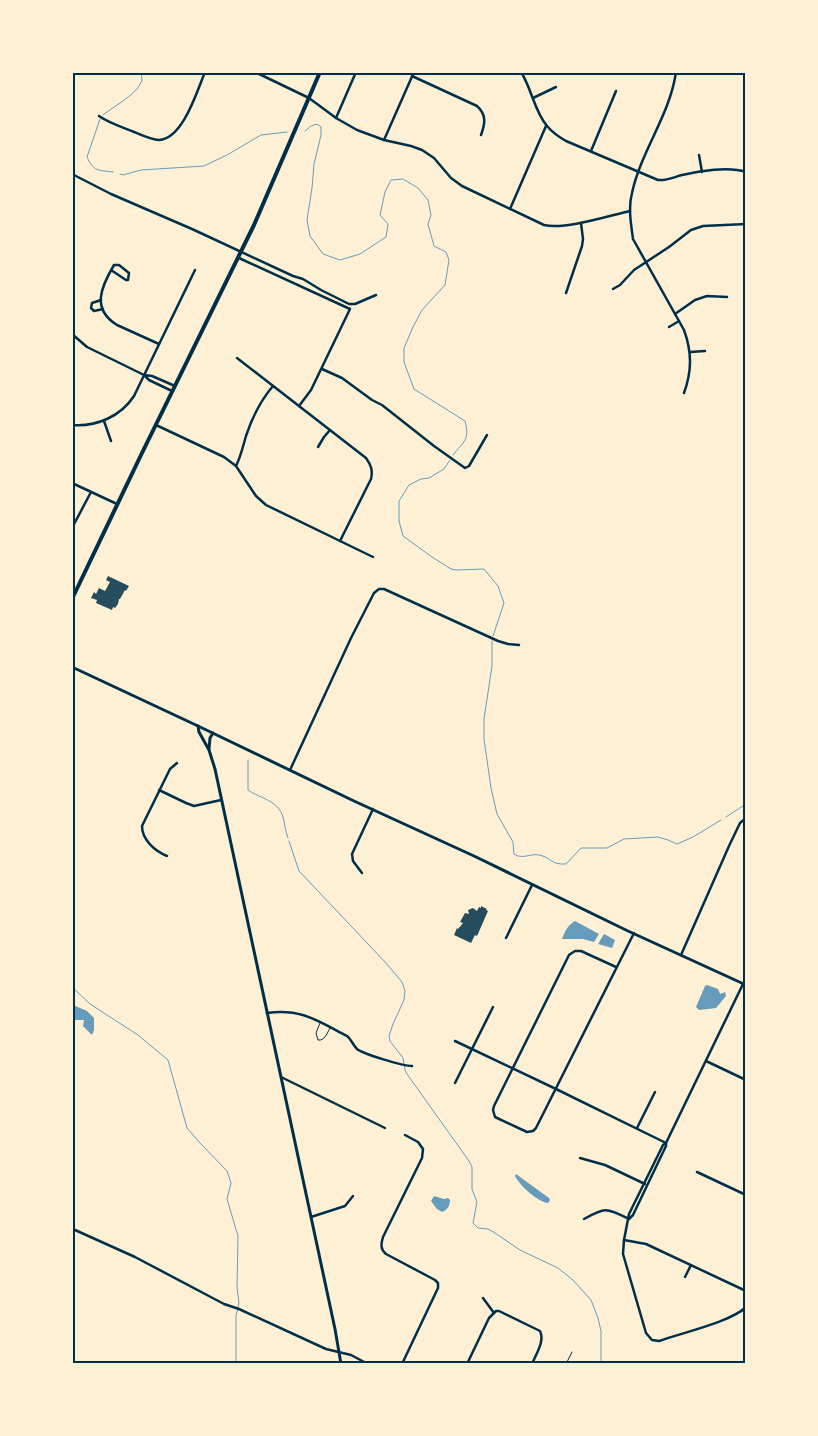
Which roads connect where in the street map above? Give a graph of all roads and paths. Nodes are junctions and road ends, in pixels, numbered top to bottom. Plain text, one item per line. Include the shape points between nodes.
1 (204, 72) edge
2 (255, 72) edge
3 (320, 72) edge
4 (356, 72) edge
5 (521, 72) edge
6 (676, 72) edge
7 (413, 74) edge
8 (556, 87) dead end
9 (616, 91) dead end
10 (309, 98) junction
11 (533, 98) junction
12 (99, 116) dead end
13 (336, 118) junction
14 (546, 126) junction
15 (481, 135) dead end
16 (384, 140) junction
17 (591, 152) junction
18 (699, 155) dead end
19 (638, 172) junction
20 (702, 172) junction
21 (746, 172) edge
22 (72, 174) edge
23 (510, 209) junction
24 (630, 210) junction
25 (581, 222) junction
26 (746, 224) edge
27 (241, 252) junction
28 (238, 258) junction
29 (646, 263) junction
30 (111, 270) junction
31 (195, 270) dead end
32 (613, 288) dead end
33 (566, 293) dead end
34 (376, 295) dead end
35 (727, 297) dead end
36 (101, 300) junction
37 (103, 309) junction
38 (675, 314) junction
39 (679, 320) junction
40 (669, 327) dead end
41 (72, 334) edge
42 (158, 344) junction
43 (704, 351) dead end
44 (690, 352) junction
45 (237, 358) dead end
46 (322, 369) junction
47 (144, 375) junction
48 (175, 386) junction
49 (273, 386) junction
50 (173, 391) junction
51 (684, 393) dead end
52 (299, 406) junction
53 (104, 421) junction
54 (72, 425) edge
55 (156, 425) junction
56 (330, 430) junction
57 (487, 435) dead end
58 (111, 441) dead end
59 (318, 447) dead end
60 (236, 466) junction
61 (72, 483) edge
62 (90, 492) junction
63 (117, 504) junction
64 (72, 528) edge
65 (340, 541) junction
66 (373, 557) dead end
67 (72, 599) edge
68 (519, 645) dead end
69 (72, 667) edge
70 (198, 726) junction
71 (213, 732) junction
72 (209, 750) junction
73 (177, 763) dead end
74 (290, 770) junction
75 (159, 790) junction
76 (222, 800) junction
77 (373, 809) junction
78 (746, 818) edge
79 (167, 856) dead end
80 (362, 873) dead end
81 (532, 885) junction
82 (634, 933) junction
83 (506, 938) dead end
84 (681, 955) junction
85 (616, 967) junction
86 (744, 984) edge
87 (493, 1007) dead end
88 (267, 1013) junction
89 (320, 1023) junction
90 (330, 1027) junction
91 (455, 1041) dead end
92 (472, 1049) junction
93 (706, 1061) junction
94 (412, 1066) dead end
95 (512, 1068) junction
96 (281, 1077) junction
97 (746, 1080) edge
98 (455, 1083) dead end
99 (556, 1088) junction
100 (656, 1092) dead end
101 (385, 1128) dead end
102 (636, 1128) junction
103 (405, 1136) dead end
104 (666, 1143) junction
105 (580, 1158) dead end
106 (697, 1172) dead end
107 (646, 1184) junction
108 (746, 1195) edge
109 (353, 1196) dead end
110 (311, 1217) junction
111 (629, 1218) junction
112 (584, 1219) dead end
113 (75, 1230) dead end
114 (624, 1240) junction
115 (691, 1265) junction
116 (685, 1277) dead end
117 (746, 1292) edge
118 (483, 1298) dead end
119 (746, 1307) edge
120 (494, 1313) junction
121 (572, 1352) dead end
122 (340, 1353) junction
123 (341, 1364) edge
124 (368, 1364) edge
125 (402, 1364) edge
126 (467, 1364) edge
127 (532, 1364) edge
128 (566, 1364) edge

1 - 12 street via 184,120 176,132 164,139 140,134
2 - 10 street
3 - 10 main road
4 - 13 street
5 - 11 street
6 - 19 street via 673,91
7 - 15 street via 477,106 483,112 485,122
7 - 16 street
8 - 11 street
9 - 17 street
10 - 13 street
10 - 27 main road
11 - 14 street
13 - 16 street
14 - 17 street via 566,141
14 - 23 street
16 - 23 street via 422,150 434,158 456,183
17 - 19 street
18 - 20 street
19 - 20 street via 662,180
19 - 24 street
20 - 21 street via 734,169
22 - 27 street
23 - 25 street via 548,226
24 - 25 street
24 - 29 street via 633,239
25 - 33 street via 582,246
26 - 29 street via 703,226 691,230
27 - 28 main road
27 - 34 street via 303,279 349,304
28 - 46 street via 350,309
28 - 48 main road
29 - 32 street
29 - 38 street
30 - 30 street via 114,265 119,265 130,274 128,280
30 - 36 street via 102,289
31 - 42 street
35 - 38 street via 707,296
36 - 37 street
36 - 37 street via 92,302 91,308 94,311
37 - 42 street via 118,325
38 - 39 street
39 - 40 street
39 - 44 street
41 - 47 street via 86,347
42 - 47 street
43 - 44 street
44 - 51 street via 690,372
45 - 49 street
46 - 52 street via 312,390
46 - 57 street via 342,378 382,405 465,468
47 - 48 street
47 - 50 street
47 - 53 street via 128,406
48 - 50 main road
49 - 52 street
49 - 60 street via 265,395
50 - 55 main road
52 - 56 street
53 - 54 street via 89,426
53 - 58 street
55 - 60 street via 224,457
55 - 63 main road
56 - 59 street
56 - 65 street via 366,458 372,468 371,479
60 - 65 street via 266,505
61 - 62 street
62 - 63 street
62 - 64 street
63 - 67 main road
65 - 66 street
68 - 74 street via 498,641 379,589 350,638
69 - 70 street
70 - 71 street
70 - 72 street
71 - 72 street
71 - 74 street
72 - 76 street
73 - 75 street
74 - 77 street
75 - 76 street via 194,806
75 - 79 street via 142,830 150,844
76 - 88 street
77 - 80 street via 352,855
77 - 81 street
78 - 84 street via 740,823 729,846
81 - 82 street
81 - 83 street
82 - 84 street
82 - 85 street
84 - 86 street
85 - 95 street via 581,951 569,955
85 - 99 street
86 - 93 street
87 - 92 street
88 - 89 street via 296,1012
88 - 96 street
89 - 90 street
89 - 90 lane via 316,1033 318,1040 324,1039
90 - 94 street via 351,1039 357,1049 383,1060
91 - 92 street
92 - 95 street
92 - 98 street
93 - 97 street
93 - 104 street
95 - 99 street
95 - 99 street via 493,1113 527,1132 536,1128
96 - 101 street
96 - 110 street
99 - 102 street
100 - 102 street
102 - 104 street
103 - 125 street via 418,1142 423,1149 422,1158 383,1237 382,1251 435,1280 438,1288
104 - 107 street
105 - 107 street via 605,1165
106 - 108 street
107 - 111 street
109 - 110 street via 345,1206
110 - 122 street
111 - 112 street via 601,1210
111 - 114 street
113 - 122 street via 210,1297
114 - 115 street via 646,1244
114 - 119 street via 623,1254 646,1333 652,1340 659,1341 728,1318
115 - 116 street
115 - 117 street
118 - 120 street
120 - 126 street
120 - 127 street via 499,1311 538,1329 542,1335
121 - 128 lane
122 - 123 street
122 - 124 street

